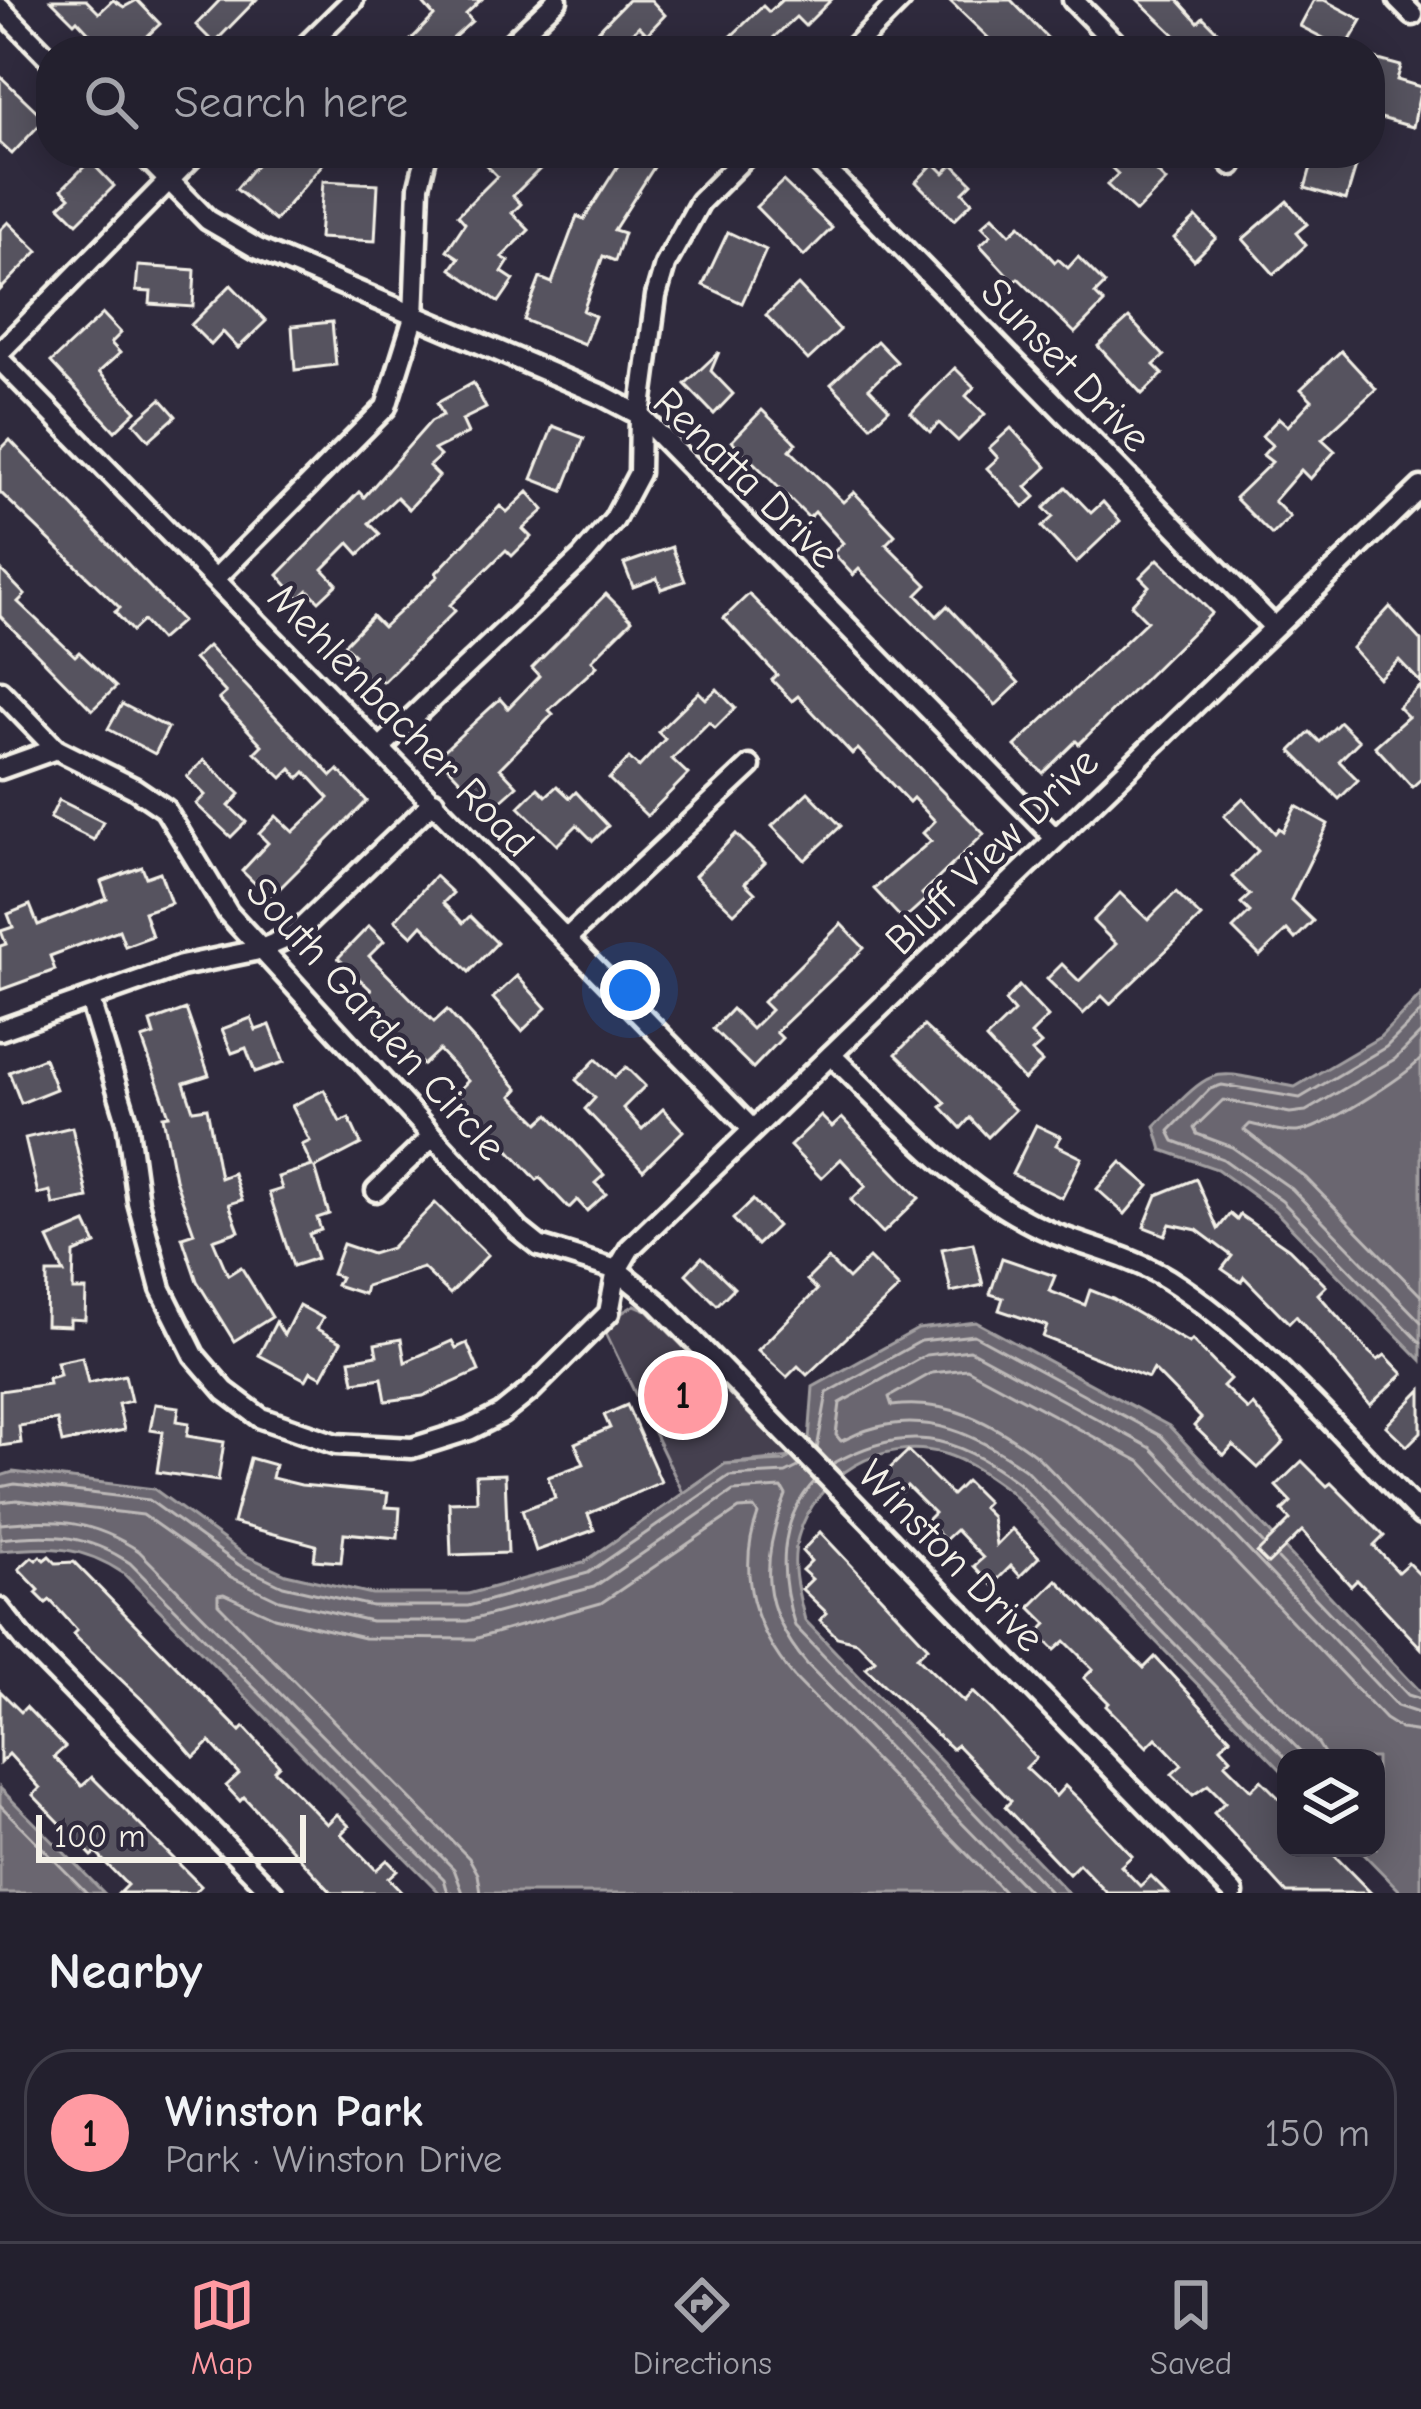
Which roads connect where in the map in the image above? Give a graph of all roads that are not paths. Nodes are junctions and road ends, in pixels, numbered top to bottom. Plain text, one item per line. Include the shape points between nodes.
1 (353, 0) edge
2 (556, 0) edge
3 (901, 0) edge
4 (1073, 0) edge
5 (1398, 0) edge
6 (0, 8) edge
7 (1413, 15) dead end
8 (316, 36) edge
9 (519, 36) edge
10 (865, 36) edge
11 (1108, 36) edge
12 (36, 45) edge
13 (156, 168) edge
14 (180, 168) edge
15 (423, 168) edge
16 (734, 168) edge
17 (825, 168) edge
18 (168, 180) junction
19 (414, 318) junction
20 (0, 356) edge
21 (640, 415) junction
22 (1421, 487) edge
23 (215, 579) junction
24 (1274, 626) junction
25 (0, 691) edge
26 (380, 748) junction
27 (56, 749) junction
28 (750, 766) dead end
29 (0, 769) edge
30 (434, 801) junction
31 (1055, 838) junction
32 (567, 938) junction
33 (260, 950) junction
34 (90, 1000) junction
35 (0, 1030) edge
36 (831, 1055) junction
37 (752, 1129) junction
38 (432, 1137) junction
39 (376, 1191) dead end
40 (617, 1270) junction
41 (1421, 1515) edge
42 (0, 1609) edge
43 (273, 1893) edge
44 (1233, 1893) edge

1 - 8 street
2 - 9 street
3 - 10 street
4 - 11 street
5 - 7 street
6 - 12 street
13 - 18 street, Renatta Drive
14 - 18 street
15 - 19 street
16 - 21 street via 700,202 665,265
17 - 24 street, Sunset Drive
18 - 19 street, Renatta Drive via 208,220 258,249
18 - 20 street
19 - 21 street, Renatta Drive
19 - 23 street via 386,406
20 - 23 street, Mehlenbacher Road
21 - 26 street via 639,473 614,520
21 - 31 street, Renatta Drive
22 - 24 street, Bluff View Drive
23 - 26 street, Mehlenbacher Road
24 - 31 street, Bluff View Drive
25 - 27 street, South Garden Circle
26 - 30 street, Mehlenbacher Road
27 - 29 street
27 - 33 street, South Garden Circle via 165,809
28 - 32 street
30 - 32 street, Mehlenbacher Road
30 - 33 street via 294,934
31 - 36 street, Bluff View Drive
32 - 37 street, Mehlenbacher Road
33 - 34 street via 182,966
33 - 38 street, South Garden Circle
34 - 35 street
34 - 40 street, Bluff View Drive via 127,1121 161,1288 194,1355 260,1418 336,1444 412,1448 469,1430 531,1390 609,1312
36 - 37 street, Bluff View Drive
36 - 41 street via 977,1190 1027,1222 1168,1280 1261,1353
37 - 40 street, Bluff View Drive
38 - 39 street
38 - 40 street, South Garden Circle via 538,1246
40 - 44 street, Winston Drive
42 - 43 street

